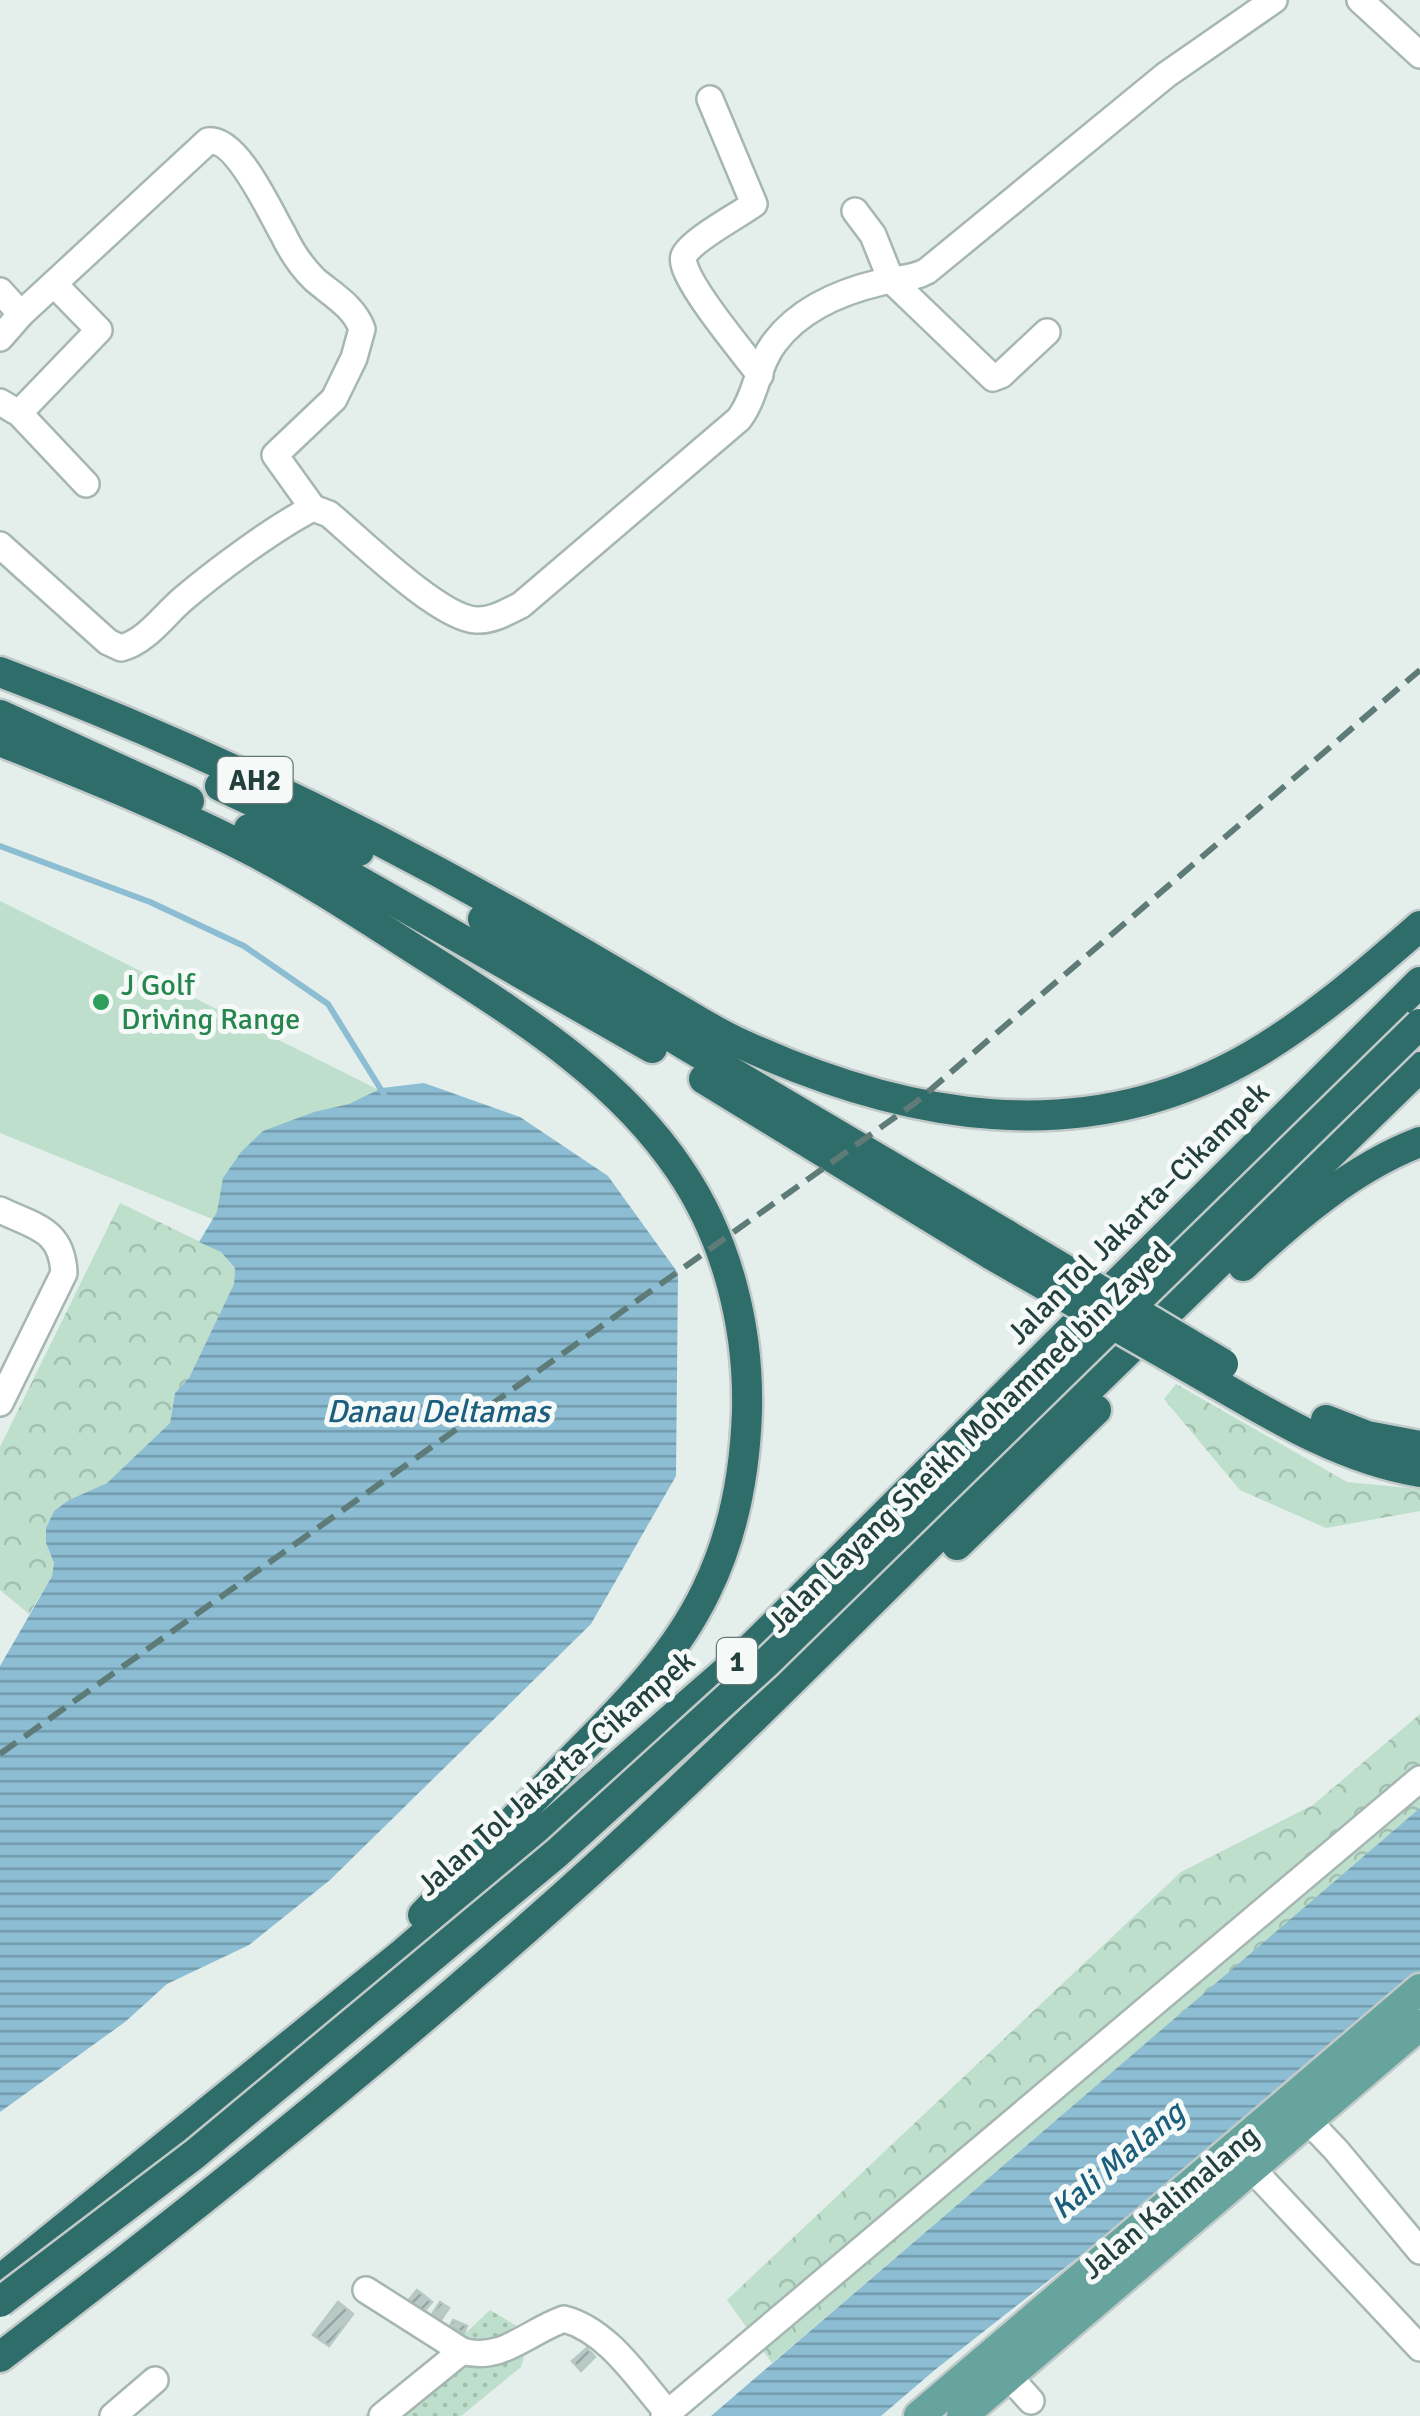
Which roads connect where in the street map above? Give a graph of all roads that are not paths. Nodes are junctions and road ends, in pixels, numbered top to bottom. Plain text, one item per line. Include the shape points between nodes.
1 (1274, 0) edge
2 (1360, 0) edge
3 (1420, 55) edge
4 (710, 99) dead end
5 (855, 211) dead end
6 (891, 280) junction
7 (54, 284) junction
8 (0, 291) edge
9 (21, 314) junction
10 (1047, 332) dead end
11 (0, 338) edge
12 (760, 374) junction
13 (9, 407) edge
14 (86, 484) dead end
15 (313, 508) junction
16 (0, 545) edge
17 (0, 672) edge
18 (0, 688) edge
19 (0, 715) edge
20 (0, 741) edge
21 (498, 916) junction
22 (1420, 926) edge
23 (1420, 982) edge
24 (1420, 1024) edge
25 (1420, 1048) edge
26 (1420, 1068) edge
27 (1420, 1142) edge
28 (0, 1210) edge
29 (999, 1245) junction
30 (1218, 1372) junction
31 (0, 1402) edge
32 (1420, 1446) edge
33 (1420, 1472) edge
34 (800, 1675) junction
35 (1420, 1779) edge
36 (1420, 1989) edge
37 (1420, 2024) edge
38 (313, 2028) junction
39 (1298, 2111) junction
40 (1242, 2158) junction
41 (1420, 2251) edge
42 (0, 2280) edge
43 (366, 2290) dead end
44 (0, 2302) edge
45 (0, 2324) edge
46 (1420, 2348) edge
47 (462, 2352) junction
48 (0, 2357) edge
49 (999, 2366) junction
50 (155, 2380) dead end
51 (1031, 2401) dead end
52 (666, 2414) edge
53 (113, 2416) edge
54 (382, 2416) edge
55 (919, 2416) edge
56 (962, 2416) edge

1 - 6 street via 1166,75 927,271
2 - 3 street
4 - 12 street via 754,204 695,245 684,265
5 - 6 street via 874,235
6 - 10 street via 994,378
6 - 12 street via 818,304 777,339
7 - 9 street
7 - 13 street via 99,330
7 - 15 street via 208,141 222,143 294,254 362,329 334,399 276,454
8 - 9 street
9 - 11 street
12 - 15 street via 739,419 502,615 456,616
13 - 14 street
15 - 16 street via 121,648
17 - 21 highway, AH2 via 322,810
18 - 21 highway, AH2
19 - 29 highway via 352,877
20 - 38 highway via 256,853 539,1031 637,1115 680,1170 726,1262 736,1299 745,1358 745,1458 731,1522 697,1609 624,1705
21 - 22 highway via 732,1040 836,1082 949,1111 1034,1118 1136,1103 1222,1071 1328,1004
21 - 29 highway
23 - 38 highway, Jalan Tol Jakarta–Cikampek / 1 via 739,1660
24 - 44 highway, Jalan Layang Sheikh Mohammed bin Zayed / 1, bridge via 766,1663 571,1840 195,2154
25 - 45 highway, Jalan Layang Sheikh Mohammed bin Zayed / 1, bridge via 586,1850 210,2161
26 - 34 highway, 1
27 - 34 highway via 1339,1187 1247,1262 854,1641
28 - 31 street via 53,1236 63,1251 64,1273
29 - 30 highway, bridge
30 - 32 highway via 1340,1426
30 - 33 highway via 1271,1416 1384,1465
34 - 48 highway, 1 via 608,1856 342,2087
35 - 52 street
36 - 39 main road, Jalan Kalimalang
37 - 39 main road, Jalan Kalimalang
38 - 42 highway, Jalan Tol Jakarta–Cikampek / 1
39 - 40 main road, Jalan Kalimalang
39 - 41 street
40 - 46 street
40 - 49 main road, Jalan Kalimalang
43 - 47 street
47 - 52 street via 494,2354 564,2319 579,2323 604,2340
47 - 54 street
49 - 51 street
49 - 55 main road, Jalan Kalimalang
49 - 56 main road, Jalan Kalimalang
50 - 53 street

